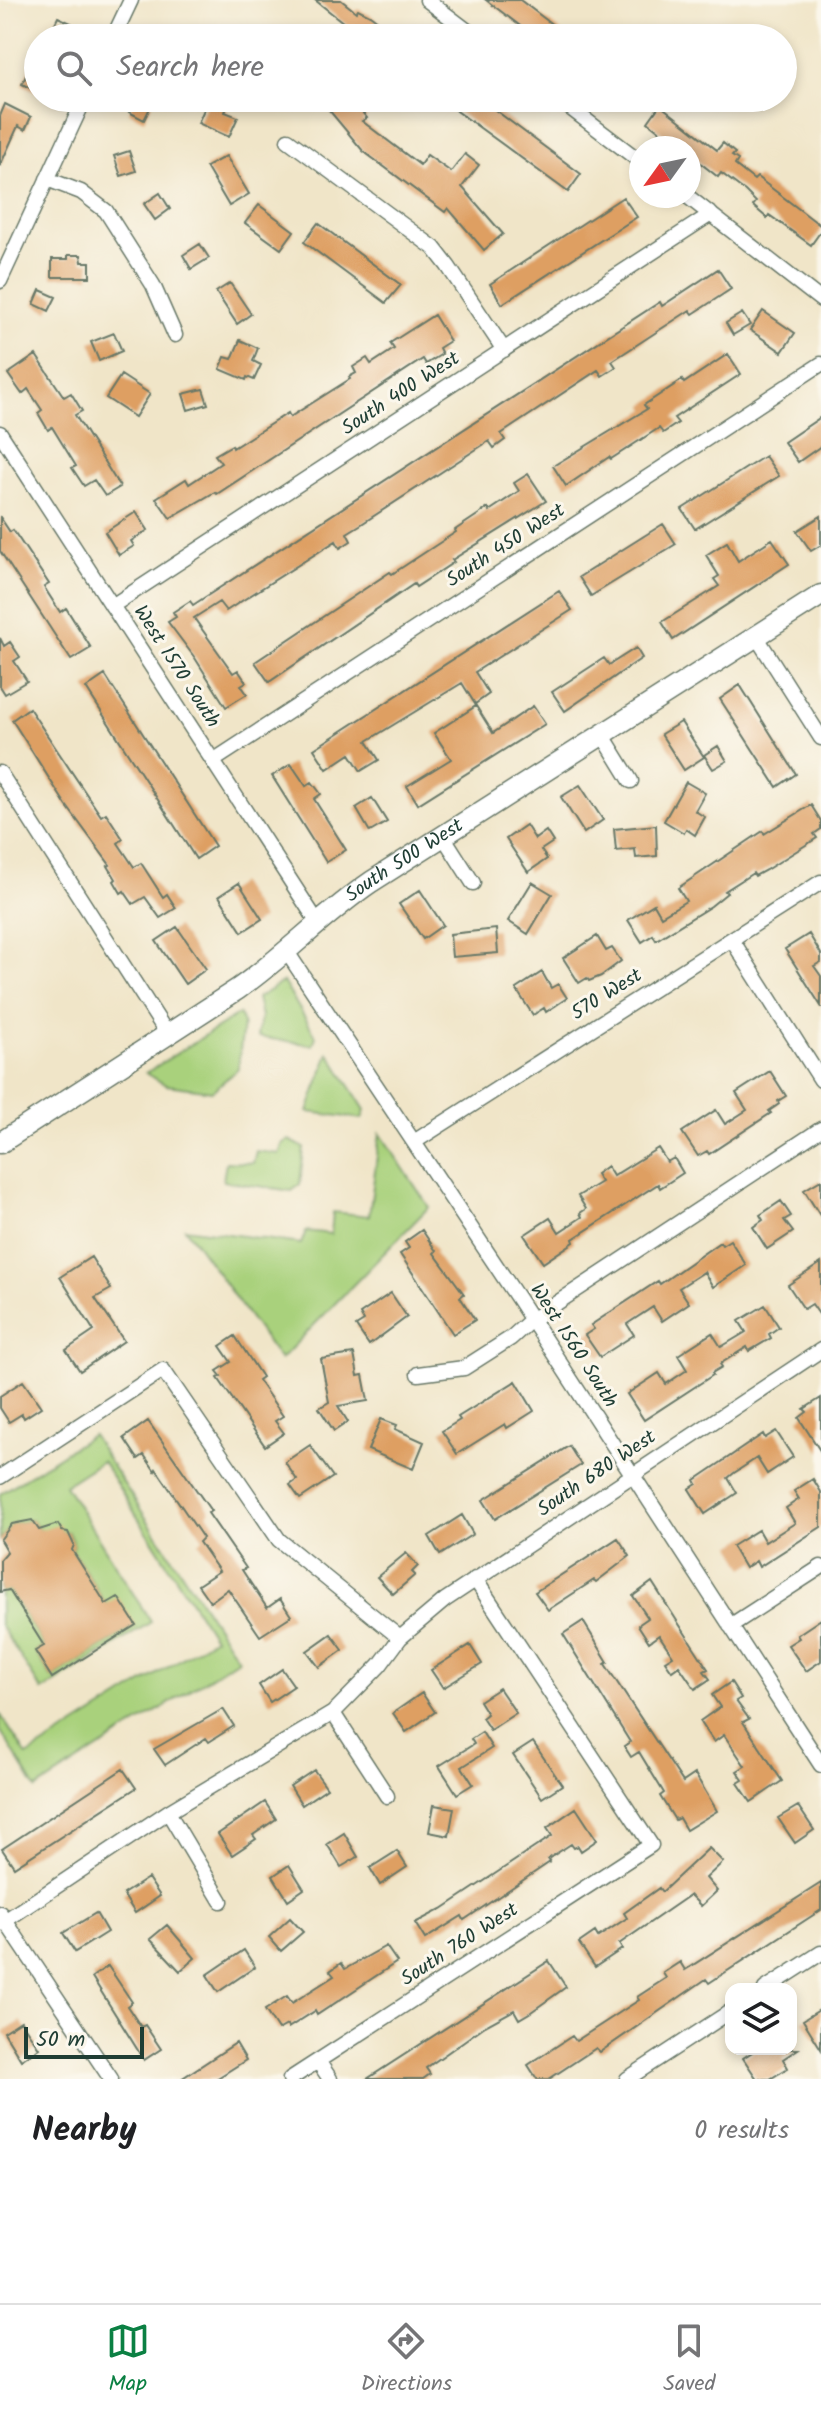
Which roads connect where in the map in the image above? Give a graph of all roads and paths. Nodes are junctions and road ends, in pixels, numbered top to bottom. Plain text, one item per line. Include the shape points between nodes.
1 (131, 0) edge
2 (427, 0) edge
3 (120, 24) edge
4 (459, 24) edge
5 (78, 112) edge
6 (575, 112) edge
7 (288, 140) dead end
8 (629, 153) edge
9 (47, 179) junction
10 (701, 206) edge
11 (711, 214) junction
12 (0, 281) edge
13 (821, 300) edge
14 (175, 335) dead end
15 (504, 350) junction
16 (821, 364) edge
17 (0, 433) edge
18 (821, 595) edge
19 (112, 606) junction
20 (756, 636) junction
21 (602, 734) junction
22 (821, 738) edge
23 (213, 761) junction
24 (0, 773) edge
25 (631, 781) dead end
26 (443, 836) junction
27 (821, 882) edge
28 (473, 883) dead end
29 (318, 923) junction
30 (732, 940) junction
31 (287, 952) junction
32 (168, 1035) junction
33 (821, 1080) edge
34 (821, 1129) edge
35 (414, 1142) junction
36 (0, 1143) edge
37 (531, 1320) junction
38 (821, 1350) edge
39 (418, 1374) dead end
40 (632, 1474) junction
41 (0, 1477) edge
42 (821, 1567) edge
43 (475, 1579) junction
44 (730, 1626) junction
45 (400, 1638) junction
46 (333, 1713) junction
47 (821, 1765) edge
48 (387, 1796) dead end
49 (168, 1812) junction
50 (221, 1901) dead end
51 (2, 1919) edge
52 (821, 1953) edge
53 (774, 1983) edge
54 (725, 2015) edge
55 (318, 2061) junction
56 (111, 2079) edge
57 (290, 2079) edge
58 (330, 2079) edge
59 (627, 2079) edge

1 - 3 street
2 - 4 street
5 - 9 street
6 - 8 street
7 - 15 street via 434,248
9 - 12 street
9 - 14 street via 81,192 106,211 153,285
10 - 11 street
11 - 13 street
11 - 15 street, South 400 West
15 - 19 street, South 400 West
16 - 23 street, South 450 West
17 - 19 street, West 1570 South
18 - 20 main road, South 500 West
19 - 23 street, West 1570 South
20 - 21 main road, South 500 West
20 - 22 street
21 - 25 street
21 - 26 main road, South 500 West
23 - 29 street, West 1570 South
24 - 32 street
26 - 28 street
26 - 29 main road, South 500 West
27 - 30 street, 570 West
29 - 31 main road, South 500 West
30 - 33 street
30 - 35 street, 570 West
31 - 32 main road, South 500 West
31 - 35 street, West 1560 South
32 - 36 main road, South 500 West
34 - 37 street
35 - 37 street, West 1560 South
37 - 39 street via 464,1368
37 - 40 street, West 1560 South
38 - 40 street, South 680 West
40 - 43 street, South 680 West
40 - 44 street, West 1560 South
41 - 45 street via 163,1370 279,1540
42 - 44 street
43 - 45 street, South 680 West
43 - 55 street, South 760 West via 651,1845
44 - 47 street, West 1560 South
45 - 46 street, South 680 West
46 - 48 street
46 - 49 street
49 - 50 street
49 - 51 street
51 - 56 street
52 - 53 street
54 - 59 street
55 - 57 street, South 760 West
55 - 58 street

